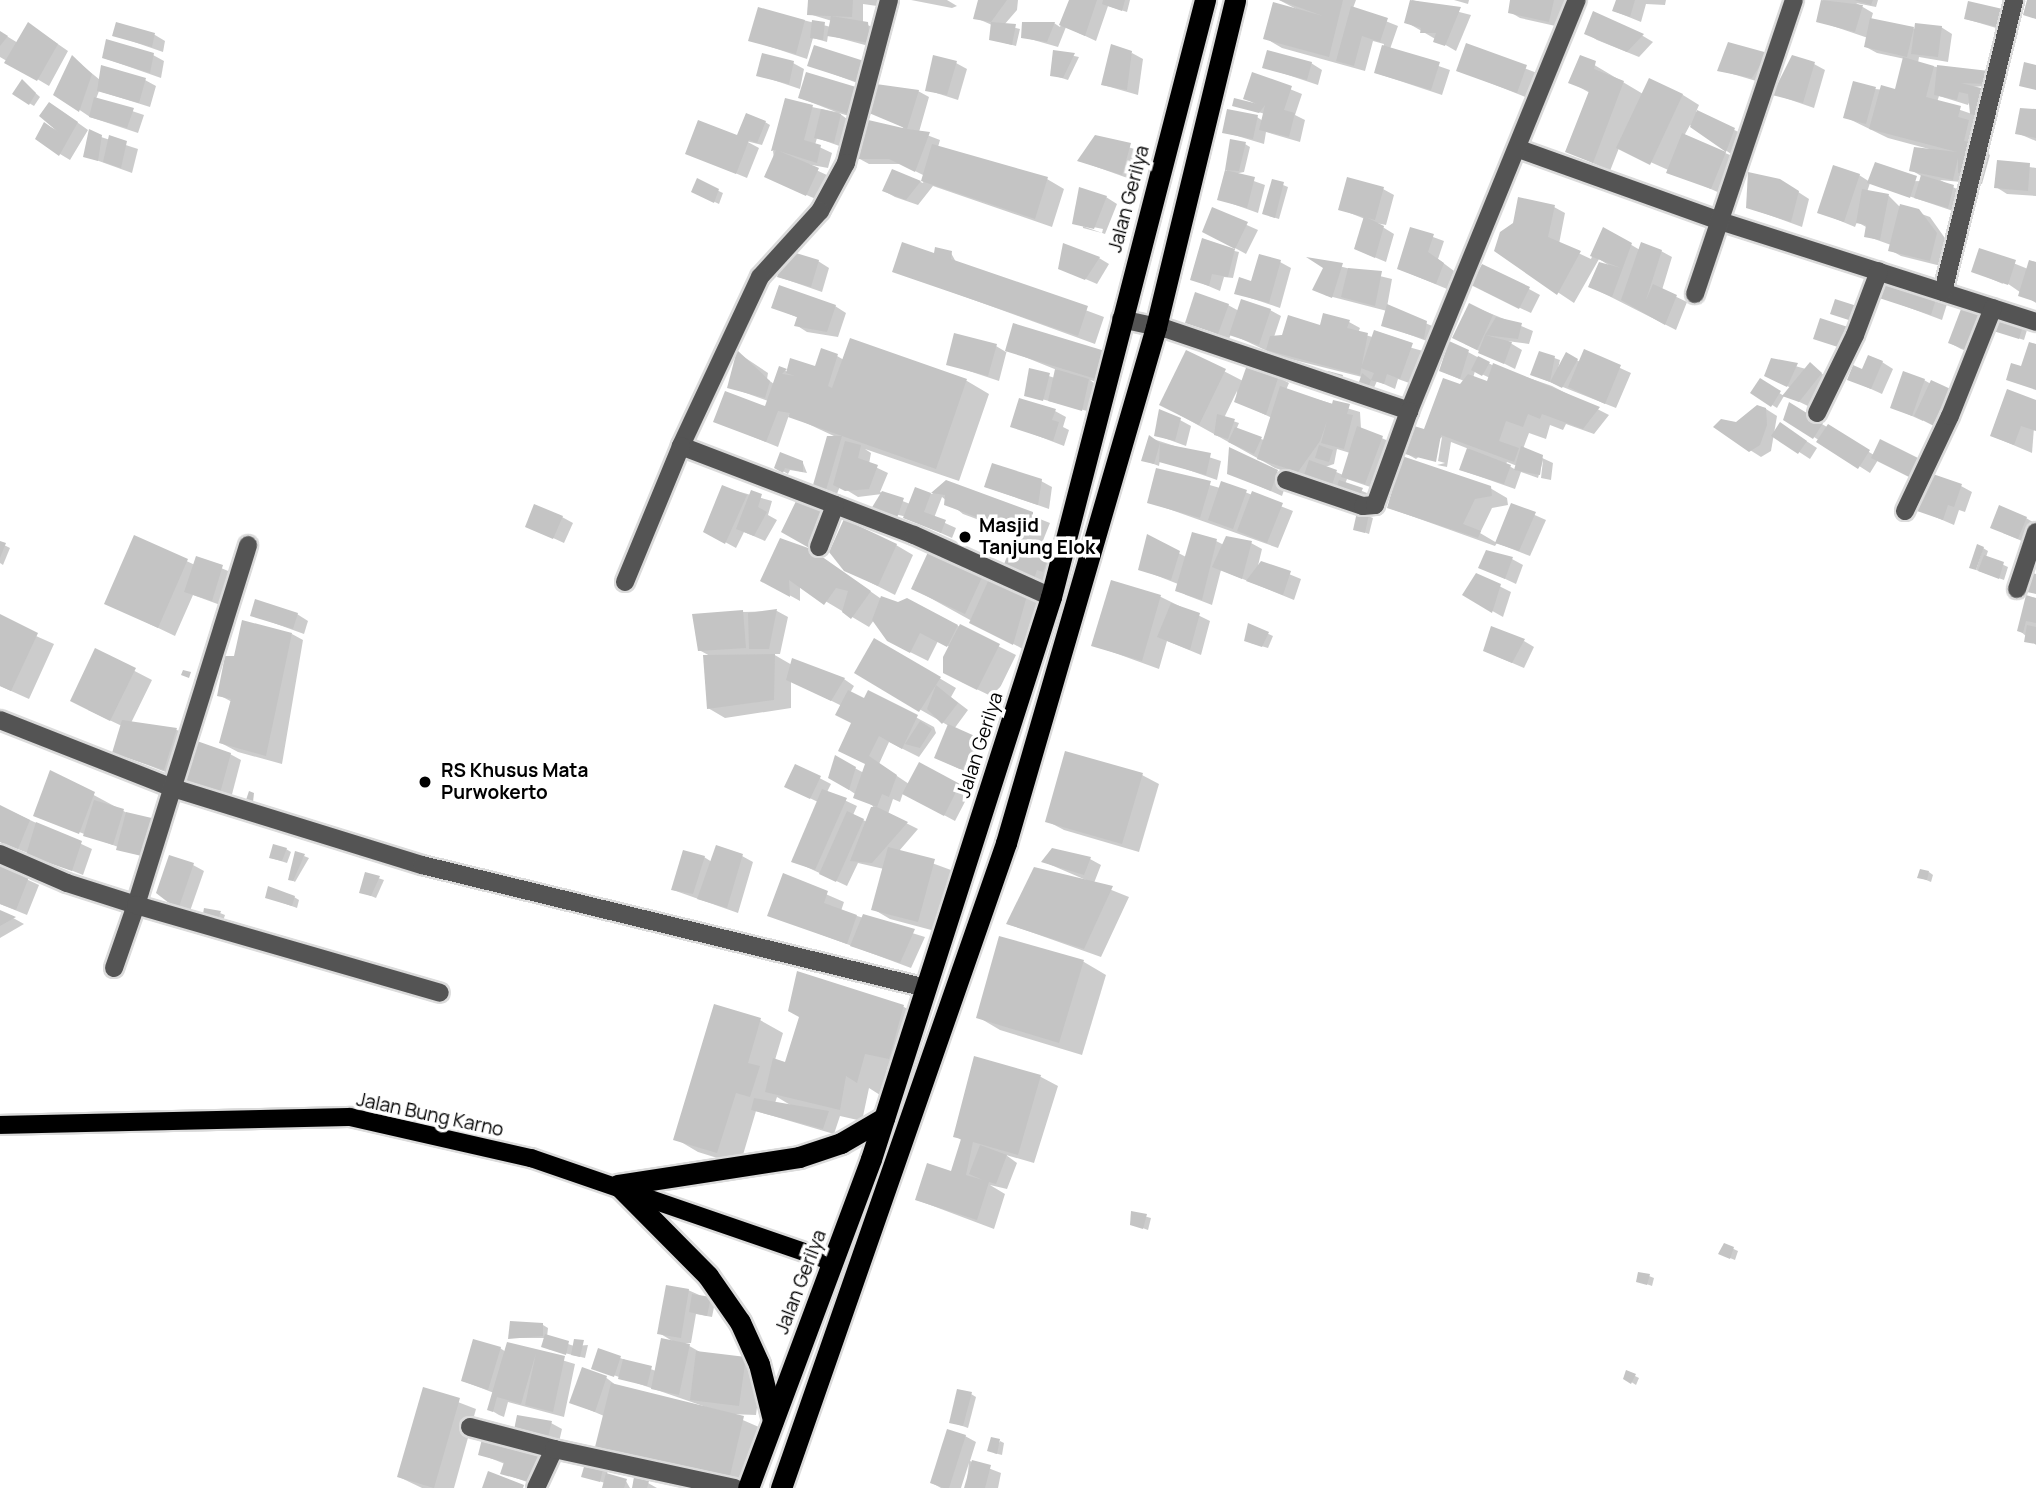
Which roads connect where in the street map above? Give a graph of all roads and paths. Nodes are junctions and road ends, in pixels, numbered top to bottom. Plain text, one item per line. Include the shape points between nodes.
1 (889, 0) edge
2 (1205, 0) edge
3 (1235, 0) edge
4 (1577, 0) edge
5 (1794, 0) edge
6 (2014, 0) edge
7 (1519, 149) junction
8 (1723, 222) junction
9 (1878, 271) junction
10 (1943, 292) junction
11 (1695, 294) dead end
12 (1993, 308) junction
13 (1121, 319) junction
14 (2036, 322) edge
15 (1156, 327) junction
16 (1409, 411) junction
17 (1817, 413) dead end
18 (681, 446) junction
19 (1286, 480) dead end
20 (835, 505) junction
21 (1905, 511) dead end
22 (2036, 533) edge
23 (248, 545) dead end
24 (819, 547) dead end
25 (625, 582) dead end
26 (2017, 589) dead end
27 (1051, 597) junction
28 (0, 720) edge
29 (173, 788) junction
30 (0, 854) edge
31 (136, 905) junction
32 (114, 968) dead end
33 (926, 988) junction
34 (440, 993) dead end
35 (884, 1118) junction
36 (0, 1125) edge
37 (870, 1159) junction
38 (896, 1168) junction
39 (618, 1185) junction
40 (833, 1262) junction
41 (774, 1420) junction
42 (470, 1427) dead end
43 (554, 1449) junction
44 (536, 1488) edge
45 (734, 1488) edge
46 (748, 1488) edge
47 (781, 1488) edge

1 - 18 street via 846,163 820,211 760,276
2 - 13 highway, Jalan Gerilya
3 - 15 highway
4 - 7 street
5 - 8 street
6 - 10 street
7 - 8 street
7 - 16 street
8 - 9 street
8 - 11 street
9 - 10 street
9 - 17 street via 1855,335
10 - 12 street
12 - 14 street
12 - 21 street
13 - 15 street
13 - 27 highway, Jalan Gerilya
15 - 16 street
15 - 38 highway via 1006,843
16 - 19 street via 1375,505 1363,506
18 - 20 street
18 - 25 street
20 - 24 street
20 - 27 street
22 - 26 street
23 - 29 street
27 - 33 highway, Jalan Gerilya
28 - 29 street
29 - 31 street
29 - 33 street via 497,887 734,938
30 - 31 street via 67,883
31 - 32 street
31 - 34 street
33 - 35 highway, Jalan Gerilya
35 - 37 highway, Jalan Gerilya
35 - 39 highway via 841,1143 799,1157
36 - 39 main road, Jalan Bung Karno via 350,1117 531,1158
37 - 38 highway
37 - 40 highway, Jalan Gerilya
38 - 47 highway
39 - 40 main road, Jalan Bung Karno
39 - 41 highway via 708,1276 740,1322 759,1364
40 - 41 highway, Jalan Gerilya
41 - 46 highway, Jalan Gerilya
42 - 43 street
43 - 44 street
43 - 45 street

